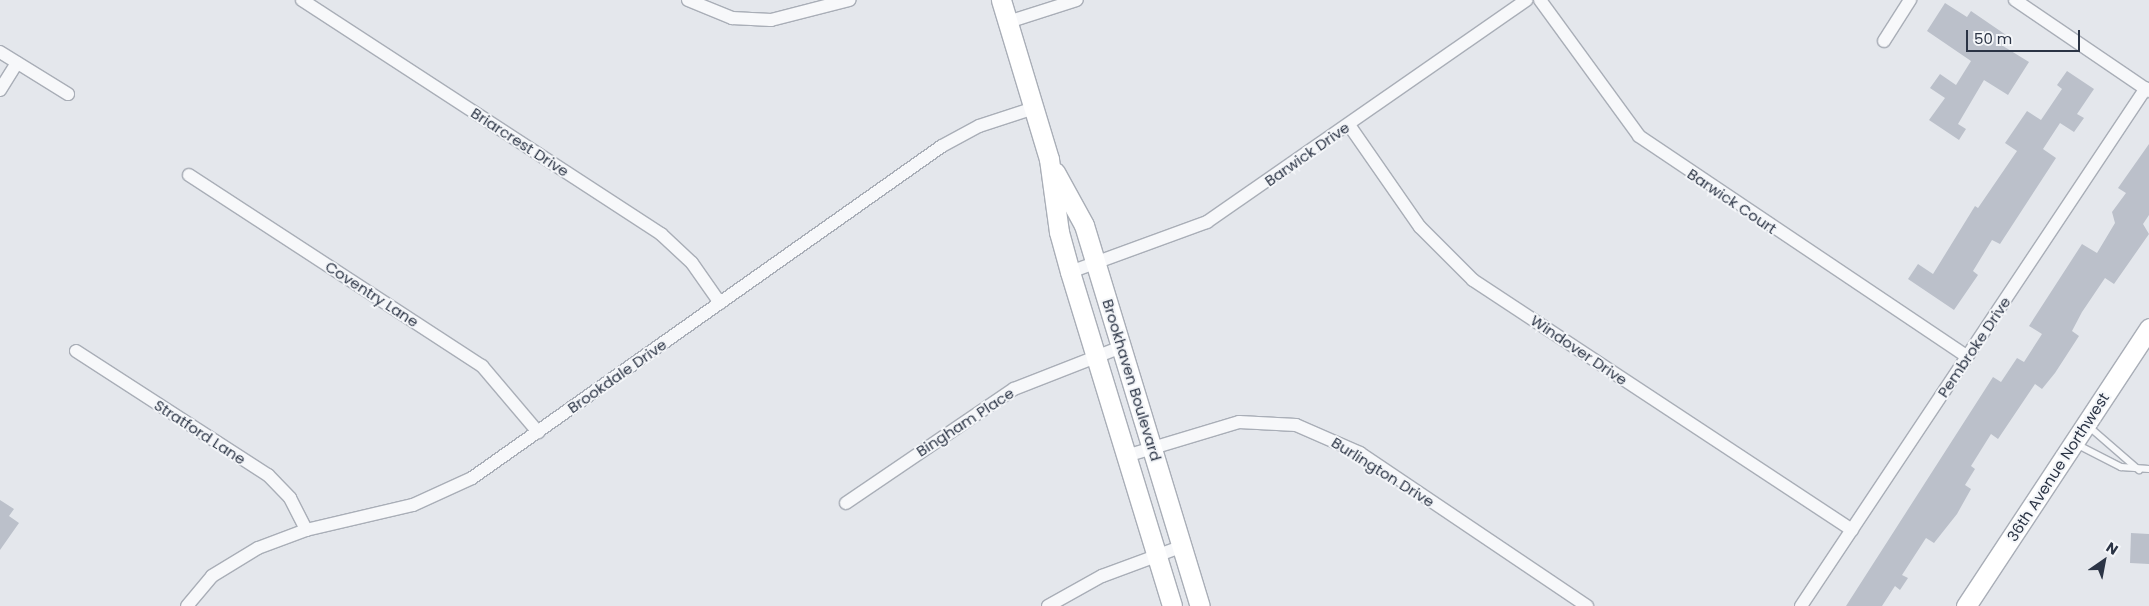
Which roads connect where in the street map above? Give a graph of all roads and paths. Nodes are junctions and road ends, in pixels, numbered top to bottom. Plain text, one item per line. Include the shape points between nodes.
1 (302, 0) edge
2 (688, 0) edge
3 (848, 0) edge
4 (1001, 0) edge
5 (1077, 0) edge
6 (1526, 0) edge
7 (1540, 0) edge
8 (1910, 0) edge
9 (2015, 0) edge
10 (1008, 22) junction
11 (1884, 41) dead end
12 (0, 52) edge
13 (17, 63) junction
14 (0, 90) edge
15 (2148, 90) edge
16 (68, 94) dead end
17 (1034, 108) junction
18 (1348, 125) junction
19 (1049, 160) junction
20 (189, 175) dead end
21 (1096, 263) junction
22 (1070, 272) junction
23 (720, 302) junction
24 (2149, 328) edge
25 (1121, 348) junction
26 (76, 351) dead end
27 (1094, 356) junction
28 (1968, 356) junction
29 (2086, 425) junction
30 (538, 432) junction
31 (2075, 442) junction
32 (1153, 447) junction
33 (1126, 456) junction
34 (2149, 469) edge
35 (2139, 470) junction
36 (846, 503) dead end
37 (306, 530) junction
38 (1852, 530) junction
39 (1183, 546) junction
40 (1156, 554) junction
41 (187, 606) edge
42 (1048, 606) edge
43 (1172, 606) edge
44 (1200, 606) edge
45 (1588, 606) edge
46 (1801, 606) edge
47 (1966, 606) edge

1 - 23 street, Briarcrest Drive via 661,234 692,263
2 - 3 street via 732,18 771,20
4 - 10 street, Brookhaven Boulevard
5 - 10 street
6 - 18 street, Barwick Drive
7 - 28 street, Barwick Court via 1627,123 1645,141
8 - 11 street
9 - 15 street
10 - 17 street, Brookhaven Boulevard
12 - 13 street
13 - 14 street
13 - 16 street
15 - 28 street, Pembroke Drive
17 - 19 street, Brookhaven Boulevard
17 - 23 street, Brookdale Drive via 979,126 942,146
18 - 21 street, Barwick Drive via 1207,222
18 - 38 street, Windover Drive via 1420,227 1474,280
19 - 21 street, Brookhaven Boulevard via 1084,225
19 - 22 street, Brookhaven Boulevard via 1059,232
20 - 30 street, Coventry Lane via 482,366
21 - 22 street, Barwick Drive
21 - 25 street, Brookhaven Boulevard
22 - 27 street, Brookhaven Boulevard
23 - 30 street, Brookdale Drive
24 - 29 street, 36th Avenue Northwest
25 - 27 street, Bingham Place
25 - 32 street, Brookhaven Boulevard
26 - 37 street, Stratford Lane via 268,475 290,498
27 - 33 street, Brookhaven Boulevard
27 - 36 street, Bingham Place via 1042,376 982,407
28 - 38 street, Pembroke Drive
29 - 31 street, 36th Avenue Northwest
29 - 35 lane
30 - 37 street, Brookdale Drive via 472,478 433,498
31 - 35 lane via 2101,459
31 - 47 street, 36th Avenue Northwest
32 - 33 street, Burlington Drive
32 - 39 street, Brookhaven Boulevard
32 - 45 street, Burlington Drive via 1239,422 1276,422 1315,432 1360,453
33 - 40 street, Brookhaven Boulevard
34 - 35 lane
37 - 41 street, Brookdale Drive via 226,566
38 - 46 street, Pembroke Drive
39 - 40 street
39 - 44 street, Brookhaven Boulevard
40 - 42 street via 1102,576
40 - 43 street, Brookhaven Boulevard

